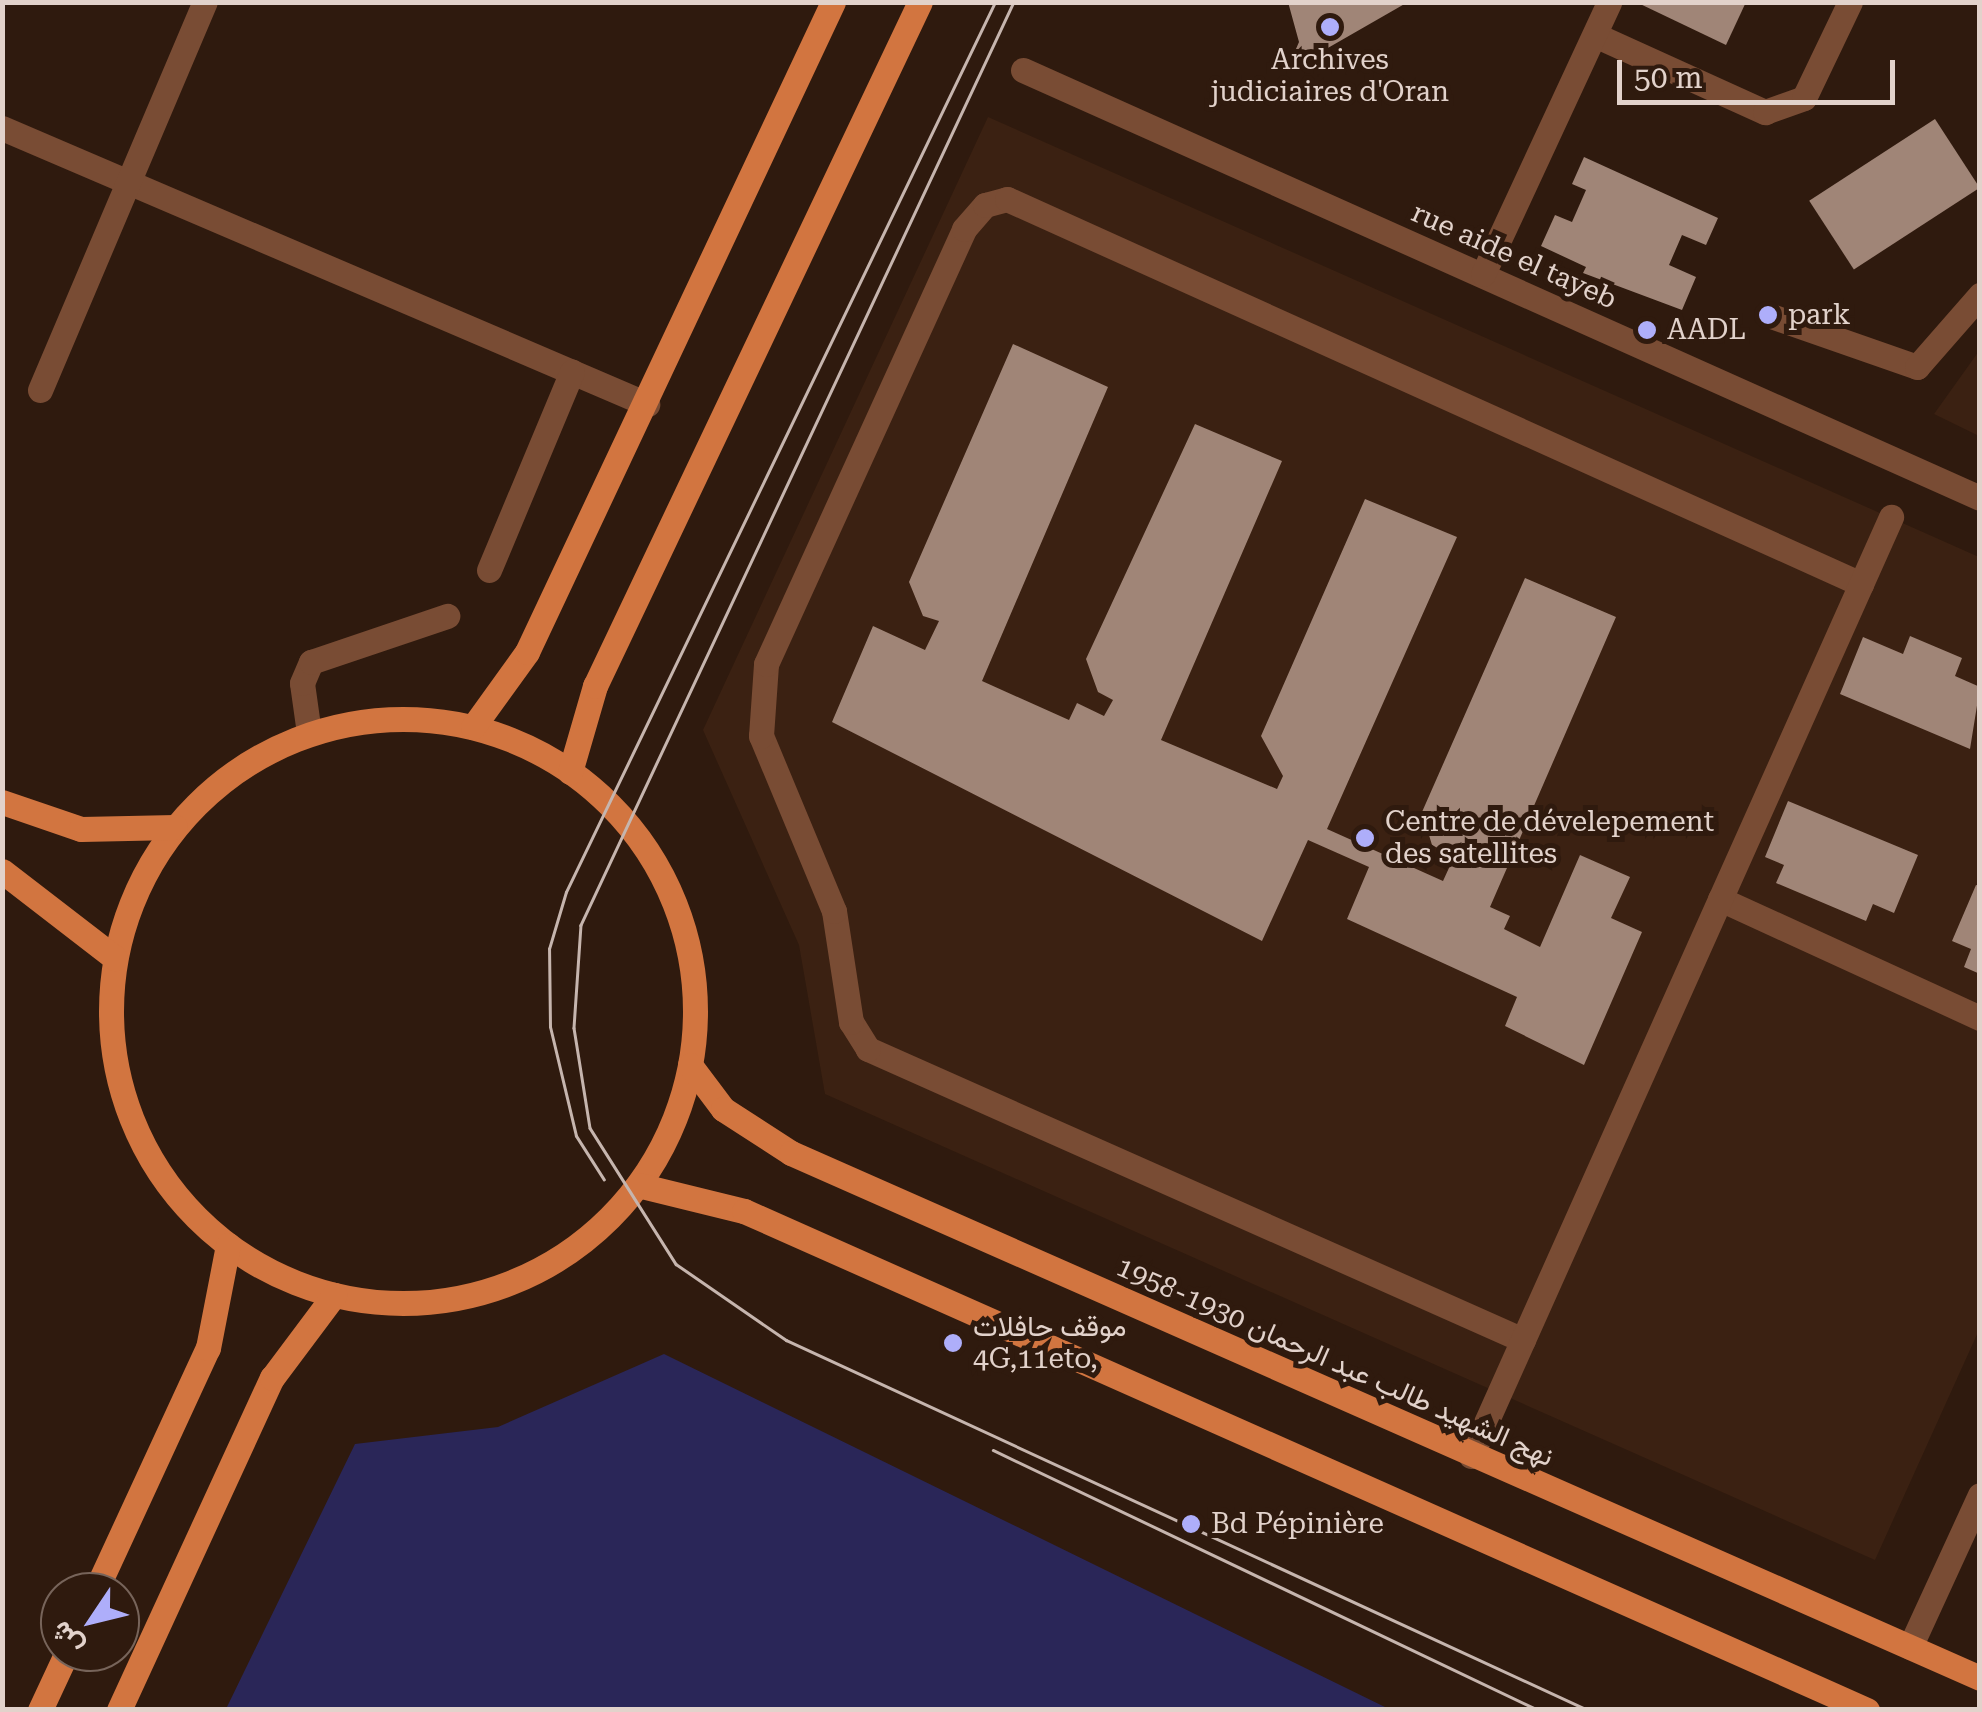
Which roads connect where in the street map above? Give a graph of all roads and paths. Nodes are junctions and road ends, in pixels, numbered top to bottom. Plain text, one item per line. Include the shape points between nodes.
1 (205, 2) edge
2 (832, 2) edge
3 (920, 2) edge
4 (1609, 2) edge
5 (1850, 2) edge
6 (1595, 35) junction
7 (1023, 70) dead end
8 (2, 128) edge
9 (130, 180) junction
10 (1483, 274) junction
11 (1980, 295) edge
12 (1768, 315) dead end
13 (572, 372) junction
14 (40, 390) dead end
15 (647, 404) junction
16 (1980, 498) edge
17 (1891, 518) dead end
18 (490, 570) dead end
19 (1861, 584) junction
20 (448, 616) dead end
21 (473, 727) junction
22 (308, 733) junction
23 (570, 772) junction
24 (2, 802) edge
25 (175, 827) junction
26 (2, 871) edge
27 (1720, 899) junction
28 (115, 958) junction
29 (1980, 1018) edge
30 (690, 1066) junction
31 (638, 1186) junction
32 (228, 1245) junction
33 (334, 1295) junction
34 (1523, 1340) junction
35 (1471, 1456) junction
36 (1980, 1495) edge
37 (104, 1572) edge
38 (1910, 1647) junction
39 (58, 1672) edge
40 (1980, 1678) edge
41 (40, 1710) edge
42 (119, 1710) edge
43 (1866, 1710) edge

1 - 9 street
2 - 15 main road
3 - 23 main road via 595,686
4 - 6 street
5 - 6 street via 1804,98 1765,112
6 - 10 street
7 - 10 street, rue aide el tayeb
8 - 9 street
9 - 13 street
9 - 14 street
10 - 16 street, rue aide el tayeb
11 - 12 street via 1916,367
13 - 15 street
13 - 18 street
15 - 21 main road via 527,652
17 - 19 street
19 - 27 street
19 - 34 street via 1007,198 964,229 766,664 761,736 834,911 851,1022 868,1049
20 - 22 street via 311,662 302,683
21 - 22 main road via 378,719
21 - 23 main road
22 - 25 main road via 245,764
23 - 30 main road via 627,823 672,898 693,980
24 - 25 main road via 81,828
25 - 28 main road via 137,888
26 - 28 main road
27 - 29 street
27 - 34 street
28 - 32 main road via 112,1038 131,1117 170,1188
30 - 31 main road via 671,1128
30 - 35 main road, نهج الشهيد طالب عبد الرحمان 1930-1958 via 723,1108 778,1147
31 - 33 main road via 574,1248 520,1280 412,1302
31 - 43 main road via 744,1211
32 - 33 main road
32 - 37 main road via 208,1348
33 - 42 main road via 272,1378
34 - 35 street
35 - 38 main road, نهج الشهيد طالب عبد الرحمان 1930-1958
36 - 38 street
38 - 40 main road, نهج الشهيد طالب عبد الرحمان 1930-1958
39 - 41 main road

